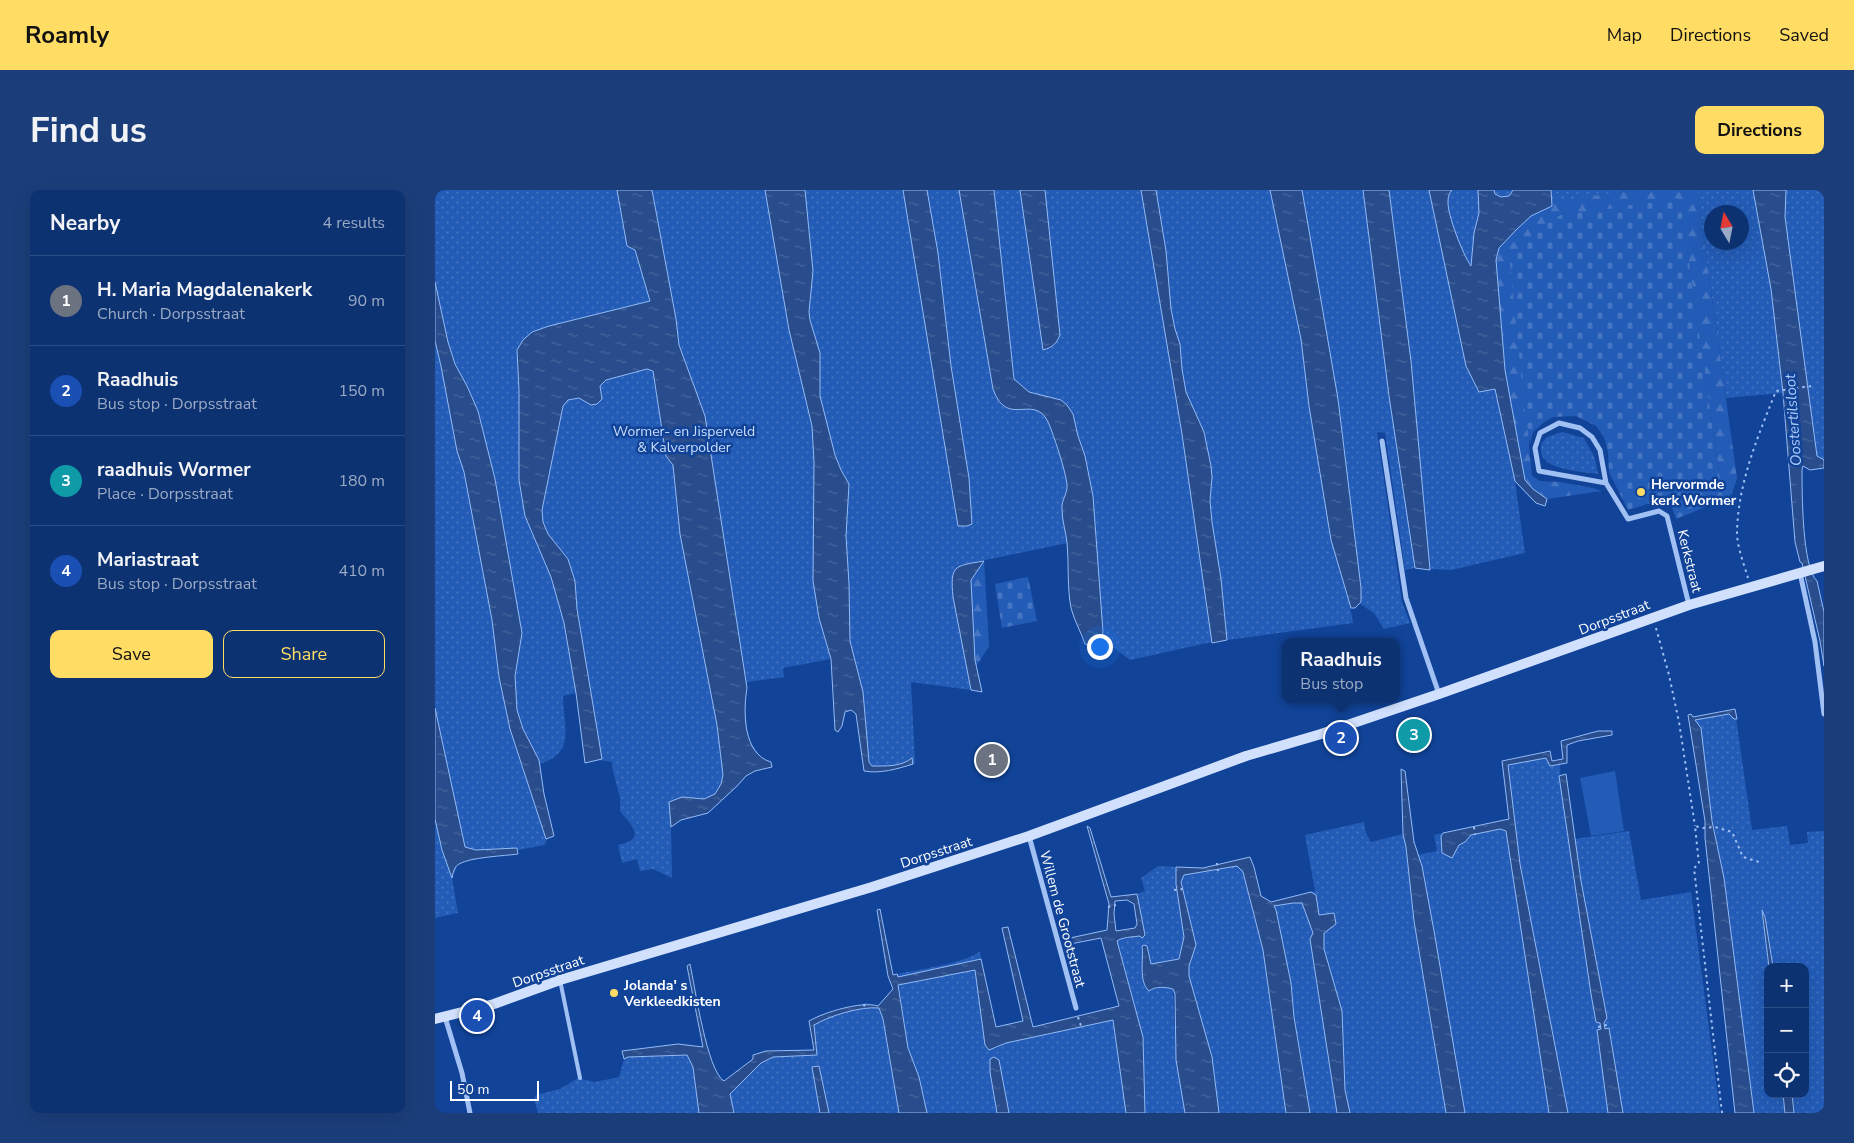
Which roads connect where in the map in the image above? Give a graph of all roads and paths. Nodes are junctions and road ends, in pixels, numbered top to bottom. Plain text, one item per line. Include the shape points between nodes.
1 (1812, 386) dead end
2 (1382, 441) dead end
3 (1606, 484) junction
4 (1824, 566) edge
5 (1801, 573) junction
6 (1750, 587) junction
7 (1689, 604) junction
8 (1653, 617) junction
9 (1439, 694) junction
10 (1824, 714) edge
11 (1695, 826) junction
12 (1474, 827) dead end
13 (1475, 835) dead end
14 (1029, 836) junction
15 (1759, 862) dead end
16 (1217, 864) dead end
17 (1219, 871) dead end
18 (1184, 889) dead end
19 (1174, 890) dead end
20 (1116, 905) dead end
21 (1108, 907) dead end
22 (560, 980) junction
23 (864, 1004) dead end
24 (865, 1009) dead end
25 (1076, 1010) joint
26 (440, 1018) edge
27 (1607, 1025) dead end
28 (1599, 1027) dead end
29 (1081, 1029) dead end
30 (581, 1078) dead end
31 (470, 1113) edge
32 (1722, 1113) edge

1 - 6 path via 1776,390 1755,444 1741,493 1737,534
2 - 9 street via 1407,598
3 - 3 street, Kerkstraat via 1600,450 1592,437 1580,428 1559,423 1540,434 1535,448 1539,471
3 - 7 street, Kerkstraat via 1628,519 1659,511 1667,516
4 - 5 street, Dorpsstraat
5 - 6 street, Dorpsstraat
5 - 10 street via 1815,642
6 - 7 street, Dorpsstraat
7 - 8 street, Dorpsstraat
8 - 9 street, Dorpsstraat
8 - 11 path via 1679,722
9 - 14 street, Dorpsstraat via 1246,756
11 - 15 path via 1733,832 1743,857
11 - 32 path via 1699,864 1694,868
12 - 13 path
14 - 22 street, Dorpsstraat via 872,887
14 - 25 street, Willem de Grootstraat
16 - 17 path
18 - 19 path
20 - 21 path
22 - 26 street, Dorpsstraat via 494,1004
22 - 30 lane
23 - 24 path
25 - 29 path
26 - 31 street via 462,1073
27 - 28 path

